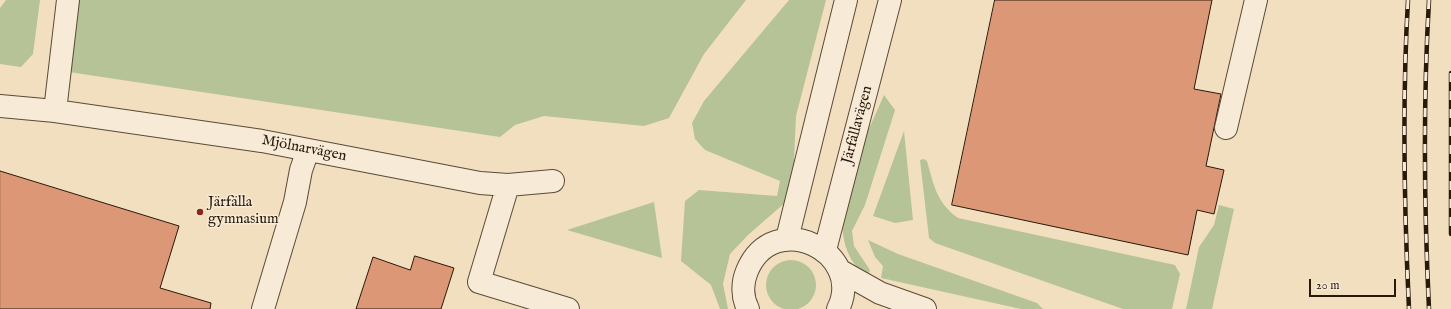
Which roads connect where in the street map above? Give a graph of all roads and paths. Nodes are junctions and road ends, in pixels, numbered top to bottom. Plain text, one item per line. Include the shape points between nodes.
1 (68, 0) edge
2 (846, 0) edge
3 (890, 0) edge
4 (1256, 0) edge
5 (0, 106) edge
6 (55, 111) junction
7 (1226, 128) dead end
8 (308, 150) junction
9 (553, 182) dead end
10 (508, 185) junction
11 (787, 239) junction
12 (825, 250) junction
13 (839, 270) junction
14 (263, 309) edge
15 (568, 309) edge
16 (748, 309) edge
17 (838, 309) edge
18 (925, 309) edge

1 - 6 street
2 - 11 street
3 - 12 street, Järfällavägen
4 - 7 street
5 - 6 street, Mjölnarvägen
6 - 8 street, Mjölnarvägen
8 - 10 street, Mjölnarvägen via 480,183
8 - 14 street
9 - 10 street, Mjölnarvägen
10 - 15 street via 479,282
11 - 12 street via 807,240
11 - 16 street via 762,249 750,262 744,277 743,294
12 - 13 street
13 - 17 street via 843,287
13 - 18 street via 880,293

